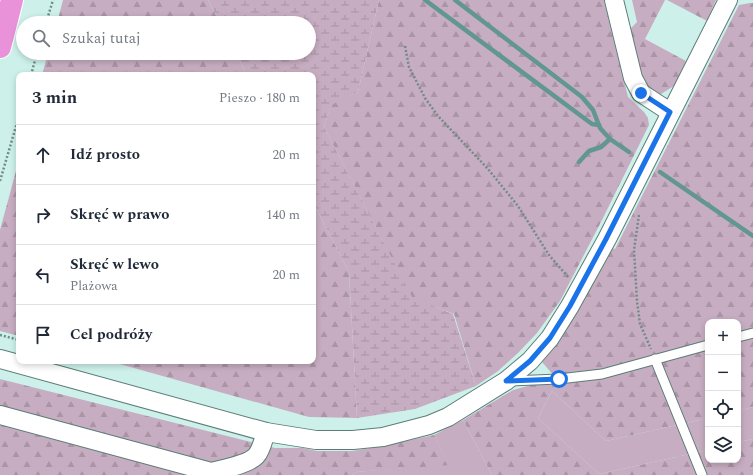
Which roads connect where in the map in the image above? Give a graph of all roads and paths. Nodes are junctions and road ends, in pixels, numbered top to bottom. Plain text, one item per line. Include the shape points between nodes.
1 (12, 0) edge
2 (53, 0) edge
3 (614, 0) edge
4 (728, 0) edge
5 (48, 16) edge
6 (405, 46) dead end
7 (0, 47) edge
8 (35, 60) edge
9 (32, 72) edge
10 (670, 112) junction
11 (16, 126) edge
12 (0, 181) edge
13 (639, 212) dead end
14 (573, 282) dead end
15 (753, 333) edge
16 (0, 335) edge
17 (741, 336) edge
18 (16, 339) edge
19 (705, 346) edge
20 (0, 359) edge
21 (655, 359) junction
22 (16, 363) edge
23 (19, 364) edge
24 (506, 381) junction
25 (0, 415) edge
26 (266, 432) junction
27 (702, 475) edge

1 - 7 highway
2 - 5 path
3 - 10 street via 633,78 641,93
4 - 10 street
6 - 14 path via 409,67 425,98 438,116 488,168 518,206 549,255
8 - 9 path
10 - 24 street via 570,306 550,338 530,361
11 - 12 path
13 - 21 path via 634,250 636,301 640,324
15 - 17 lane
16 - 18 path
19 - 21 lane
20 - 22 street
21 - 24 lane via 602,374
21 - 27 lane
23 - 26 street
24 - 26 street via 448,417 383,437 316,440
25 - 26 street via 211,472 232,467 255,457

